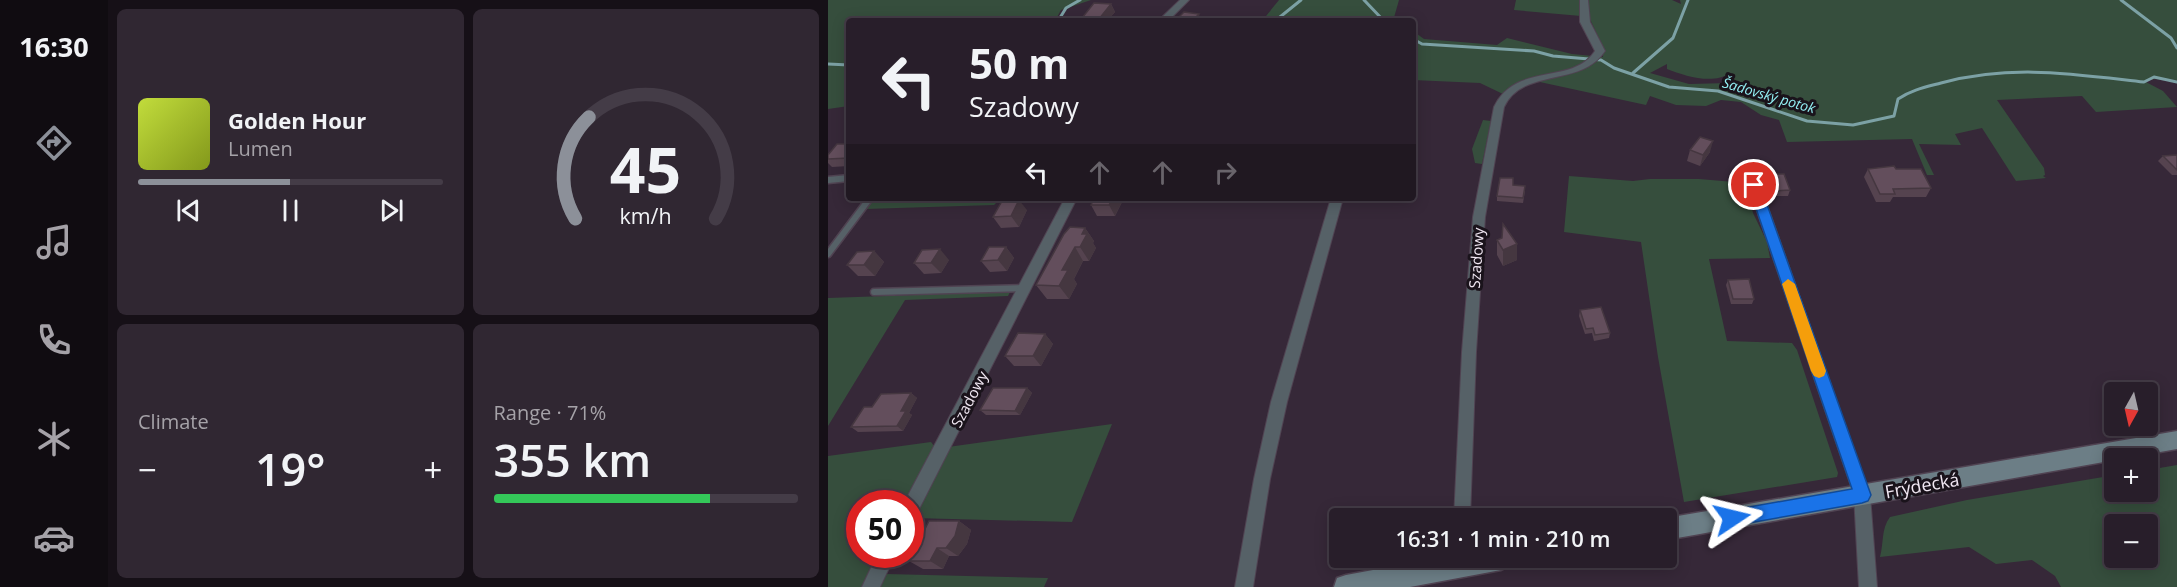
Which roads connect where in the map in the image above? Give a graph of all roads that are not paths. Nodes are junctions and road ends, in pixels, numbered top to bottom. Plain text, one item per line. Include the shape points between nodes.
1 (1185, 0) edge
2 (1584, 0) edge
3 (1166, 18) edge
4 (846, 178) edge
5 (828, 180) edge
6 (1754, 185) dead end
7 (868, 201) edge
8 (1070, 201) edge
9 (1336, 201) edge
10 (828, 254) edge
11 (1026, 288) junction
12 (874, 292) dead end
13 (2177, 440) edge
14 (920, 490) edge
15 (1862, 495) junction
16 (1462, 508) edge
17 (1677, 527) edge
18 (880, 568) edge
19 (1433, 568) edge
20 (870, 587) edge
21 (1244, 587) edge
22 (1346, 587) edge
23 (1868, 587) edge

1 - 3 street
2 - 16 street, Szadowy via 1585,22 1600,51 1595,59 1584,67 1521,83 1506,94 1499,107 1479,217
4 - 5 lane
6 - 15 street
7 - 10 lane
8 - 11 street, Szadowy
9 - 21 street via 1279,402
11 - 12 lane
11 - 14 street, Szadowy
13 - 15 main road, Frýdecká
15 - 17 main road, Frýdecká
15 - 23 street
18 - 20 street
19 - 22 main road

